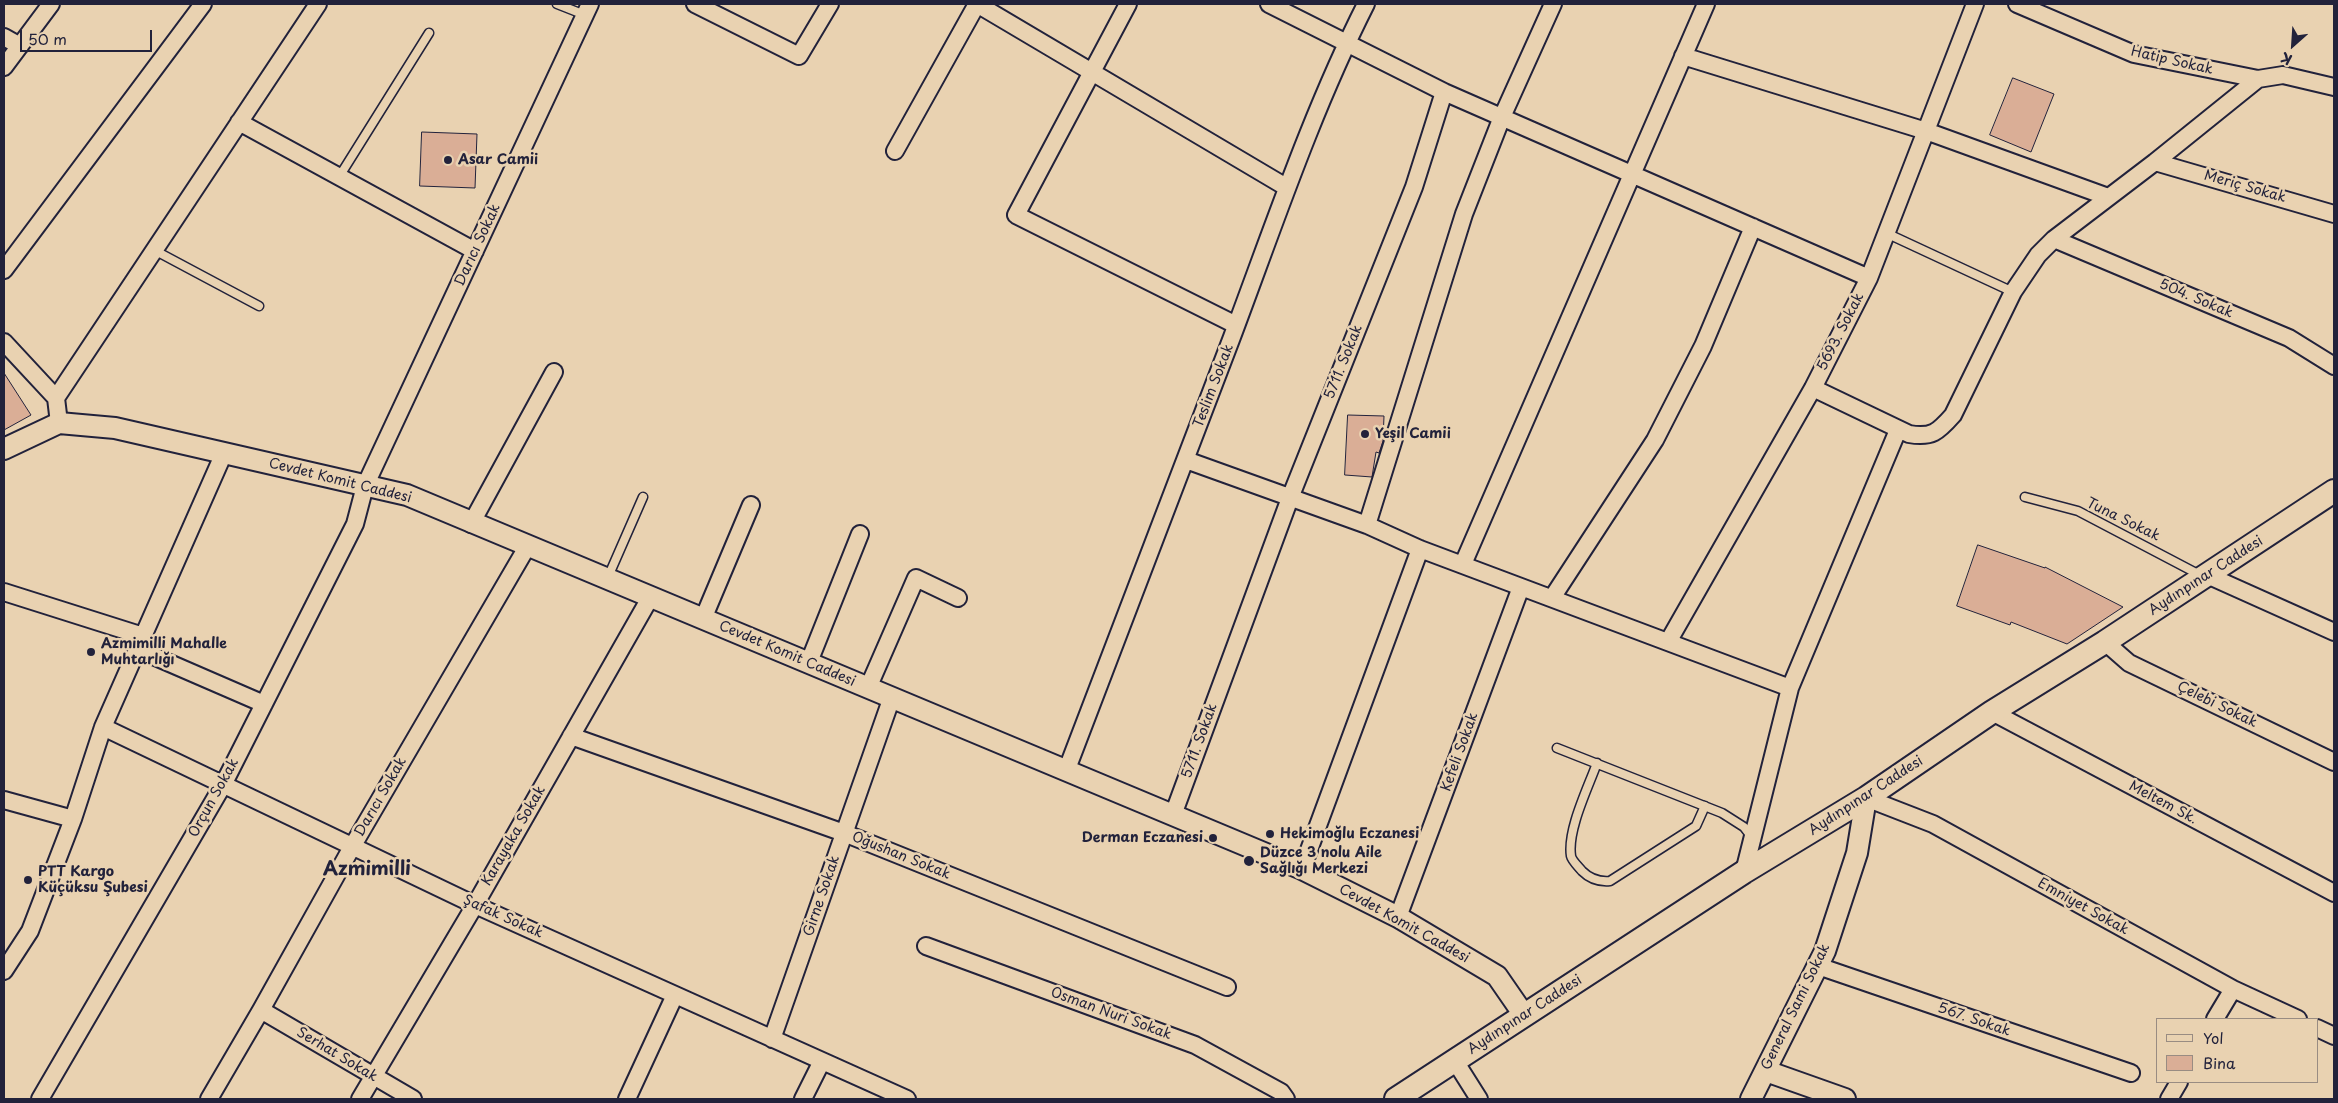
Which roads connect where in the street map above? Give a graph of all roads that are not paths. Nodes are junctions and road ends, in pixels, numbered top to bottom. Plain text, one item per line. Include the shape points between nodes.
1 (50, 4) edge
2 (204, 4) edge
3 (318, 4) edge
4 (557, 4) edge
5 (695, 4) edge
6 (830, 4) edge
7 (977, 4) edge
8 (1128, 4) edge
9 (1269, 4) edge
10 (1366, 4) edge
11 (1554, 4) edge
12 (1706, 4) edge
13 (1975, 4) edge
14 (2017, 4) edge
15 (588, 9) edge
16 (429, 34) dead end
17 (4, 37) edge
18 (1346, 43) junction
19 (20, 46) junction
20 (1683, 56) junction
21 (4, 66) edge
22 (1091, 71) junction
23 (2258, 79) junction
24 (2334, 87) edge
25 (1444, 92) junction
26 (1502, 117) junction
27 (239, 122) junction
28 (1926, 130) junction
29 (895, 151) dead end
30 (2155, 162) junction
31 (1634, 175) junction
32 (339, 177) junction
33 (1286, 187) junction
34 (2108, 197) junction
35 (2334, 214) edge
36 (1753, 227) junction
37 (1886, 234) junction
38 (2054, 239) junction
39 (154, 250) junction
40 (474, 251) junction
41 (4, 270) edge
42 (1868, 278) junction
43 (2013, 292) junction
44 (260, 306) dead end
45 (1236, 325) junction
46 (4, 342) edge
47 (2334, 366) edge
48 (554, 372) dead end
49 (1813, 388) junction
50 (56, 398) junction
51 (59, 423) junction
52 (1898, 430) junction
53 (4, 449) edge
54 (224, 453) junction
55 (1186, 460) junction
56 (365, 486) junction
57 (2334, 491) edge
58 (643, 497) dead end
59 (2025, 497) dead end
60 (1290, 498) junction
61 (751, 505) dead end
62 (471, 524) junction
63 (1367, 525) junction
64 (860, 534) dead end
65 (527, 547) junction
66 (1420, 548) junction
67 (1463, 564) junction
68 (2206, 576) junction
69 (607, 580) junction
70 (1521, 586) junction
71 (4, 592) edge
72 (650, 598) junction
73 (958, 598) dead end
74 (1552, 598) junction
75 (703, 619) junction
76 (2334, 632) edge
77 (140, 642) junction
78 (1668, 642) junction
79 (2105, 642) junction
80 (809, 662) junction
81 (868, 688) junction
82 (1790, 688) junction
83 (892, 697) junction
84 (264, 704) junction
85 (1992, 712) junction
86 (103, 727) junction
87 (571, 736) junction
88 (1557, 748) dead end
89 (2334, 762) edge
90 (1597, 763) junction
91 (1066, 770) junction
92 (223, 785) junction
93 (1866, 798) junction
94 (4, 800) edge
95 (1705, 806) junction
96 (1172, 815) junction
97 (73, 819) junction
98 (844, 833) junction
99 (1753, 838) junction
100 (352, 847) junction
101 (1302, 869) junction
102 (1744, 872) junction
103 (2334, 893) edge
104 (475, 905) junction
105 (1398, 917) junction
106 (926, 946) dead end
107 (1818, 966) junction
108 (4, 971) edge
109 (1227, 987) dead end
110 (2233, 989) junction
111 (675, 995) junction
112 (261, 1010) junction
113 (1524, 1015) junction
114 (2216, 1018) edge
115 (2296, 1018) edge
116 (2318, 1028) edge
117 (2334, 1036) edge
118 (772, 1039) junction
119 (822, 1061) junction
120 (1455, 1061) junction
121 (1766, 1071) junction
122 (2131, 1073) dead end
123 (374, 1078) junction
124 (2178, 1083) edge
125 (40, 1099) edge
126 (208, 1099) edge
127 (360, 1099) edge
128 (413, 1099) edge
129 (627, 1099) edge
130 (803, 1099) edge
131 (907, 1099) edge
132 (1286, 1099) edge
133 (1396, 1099) edge
134 (1479, 1099) edge
135 (1751, 1099) edge
136 (1845, 1099) edge
137 (2169, 1099) edge

1 - 19 street
2 - 41 street
3 - 27 street
4 - 15 lane
5 - 6 street via 799,56
7 - 22 street
7 - 29 street
8 - 22 street
9 - 18 street
10 - 18 street, Teslim Sokak
11 - 26 street
12 - 20 street
13 - 28 street, 5693. Sokak
14 - 23 street, Hatip Sokak via 2134,54
15 - 40 street, Darıcı Sokak
16 - 32 lane
17 - 19 street
18 - 25 street
18 - 33 street, Teslim Sokak
19 - 21 street
20 - 28 street
20 - 31 street
22 - 33 street
22 - 45 street via 1016,215
23 - 24 street, Hatip Sokak via 2283,75
23 - 30 street
25 - 26 street
25 - 60 street, 5711. Sokak via 1414,187
26 - 31 street
26 - 63 street via 1464,214
27 - 32 street
27 - 39 street
28 - 34 street
28 - 37 street, 5693. Sokak
30 - 34 street
30 - 35 street, Meriç Sokak
31 - 36 street
31 - 67 street via 1587,274
32 - 40 street
33 - 45 street, Teslim Sokak
34 - 38 street
36 - 42 street
36 - 74 street via 1703,346 1655,440
37 - 42 street, 5693. Sokak
37 - 43 lane
38 - 43 street via 2038,255
38 - 47 street, 504. Sokak via 2289,338
39 - 44 lane
39 - 50 street
40 - 56 street, Darıcı Sokak
42 - 49 street, 5693. Sokak
43 - 52 street via 1974,374 1940,430 1921,436
45 - 55 street, Teslim Sokak
46 - 50 street
48 - 62 street
49 - 52 street
49 - 78 street, 5693. Sokak
50 - 51 street
51 - 53 street
51 - 54 street, Cevdet Komit Caddesi via 115,428
52 - 82 street
54 - 56 street, Cevdet Komit Caddesi
54 - 77 street
55 - 60 street
55 - 91 street, Teslim Sokak
56 - 62 street, Cevdet Komit Caddesi via 407,496
56 - 84 street, Orçun Sokak via 355,524
57 - 68 main road, Aydınpınar Caddesi
58 - 69 lane
59 - 68 lane, Tuna Sokak via 2078,511
60 - 63 street
60 - 96 street, 5711. Sokak
61 - 75 street
62 - 65 street, Cevdet Komit Caddesi
63 - 66 street
64 - 80 street
65 - 69 street, Cevdet Komit Caddesi
65 - 100 street, Darıcı Sokak
66 - 67 street
66 - 101 street
67 - 70 street
68 - 76 street
68 - 79 main road, Aydınpınar Caddesi
69 - 72 street, Cevdet Komit Caddesi
70 - 74 street
70 - 105 street, Kefeli Sokak
71 - 77 street
72 - 75 street, Cevdet Komit Caddesi
72 - 87 street, Karayaka Sokak
73 - 81 street via 916,578
74 - 78 street
75 - 80 street, Cevdet Komit Caddesi
77 - 84 street
77 - 86 street
78 - 82 street
79 - 85 main road, Aydınpınar Caddesi
79 - 89 street, Çelebi Sokak via 2129,663
80 - 81 street, Cevdet Komit Caddesi
81 - 83 street, Cevdet Komit Caddesi
82 - 99 street
83 - 91 street, Cevdet Komit Caddesi
83 - 98 street, Girne Sokak
84 - 92 street, Orçun Sokak
85 - 93 main road, Aydınpınar Caddesi
85 - 103 street, Meltem Sk.
86 - 92 street, Şafak Sokak
86 - 97 street
87 - 98 street, Oğushan Sokak
87 - 104 street, Karayaka Sokak
88 - 90 lane
90 - 95 lane
90 - 95 lane via 1571,844 1572,858 1583,872 1597,880 1610,881 1696,826
91 - 96 street, Cevdet Komit Caddesi
92 - 100 street, Şafak Sokak
92 - 125 street, Orçun Sokak
93 - 102 main road, Aydınpınar Caddesi
93 - 107 street, General Sami Sokak via 1857,853
93 - 110 street, Emniyet Sokak via 1933,824
94 - 97 street
95 - 99 lane via 1744,827
96 - 101 street, Cevdet Komit Caddesi
97 - 108 street via 30,931
98 - 109 street, Oğushan Sokak
98 - 118 street, Girne Sokak
99 - 102 street
100 - 104 street, Şafak Sokak
100 - 112 street, Darıcı Sokak
101 - 105 street, Cevdet Komit Caddesi
102 - 113 main road, Aydınpınar Caddesi
104 - 111 street, Şafak Sokak
104 - 123 street, Karayaka Sokak
105 - 113 street, Cevdet Komit Caddesi via 1497,976
106 - 132 street, Osman Nuri Sokak via 1195,1045 1281,1092
107 - 121 street, General Sami Sokak
107 - 122 street, 567. Sokak
110 - 114 street
110 - 115 street, Emniyet Sokak
111 - 118 street, Şafak Sokak
111 - 129 street
112 - 123 street, Serhat Sokak
112 - 126 street, Darıcı Sokak
113 - 120 main road, Aydınpınar Caddesi
116 - 117 street
118 - 119 street, Şafak Sokak
119 - 130 street
119 - 131 street, Şafak Sokak
120 - 133 main road, Aydınpınar Caddesi
120 - 134 street
121 - 135 street, General Sami Sokak
121 - 136 street
123 - 127 street, Karayaka Sokak
123 - 128 street, Serhat Sokak
124 - 137 street

